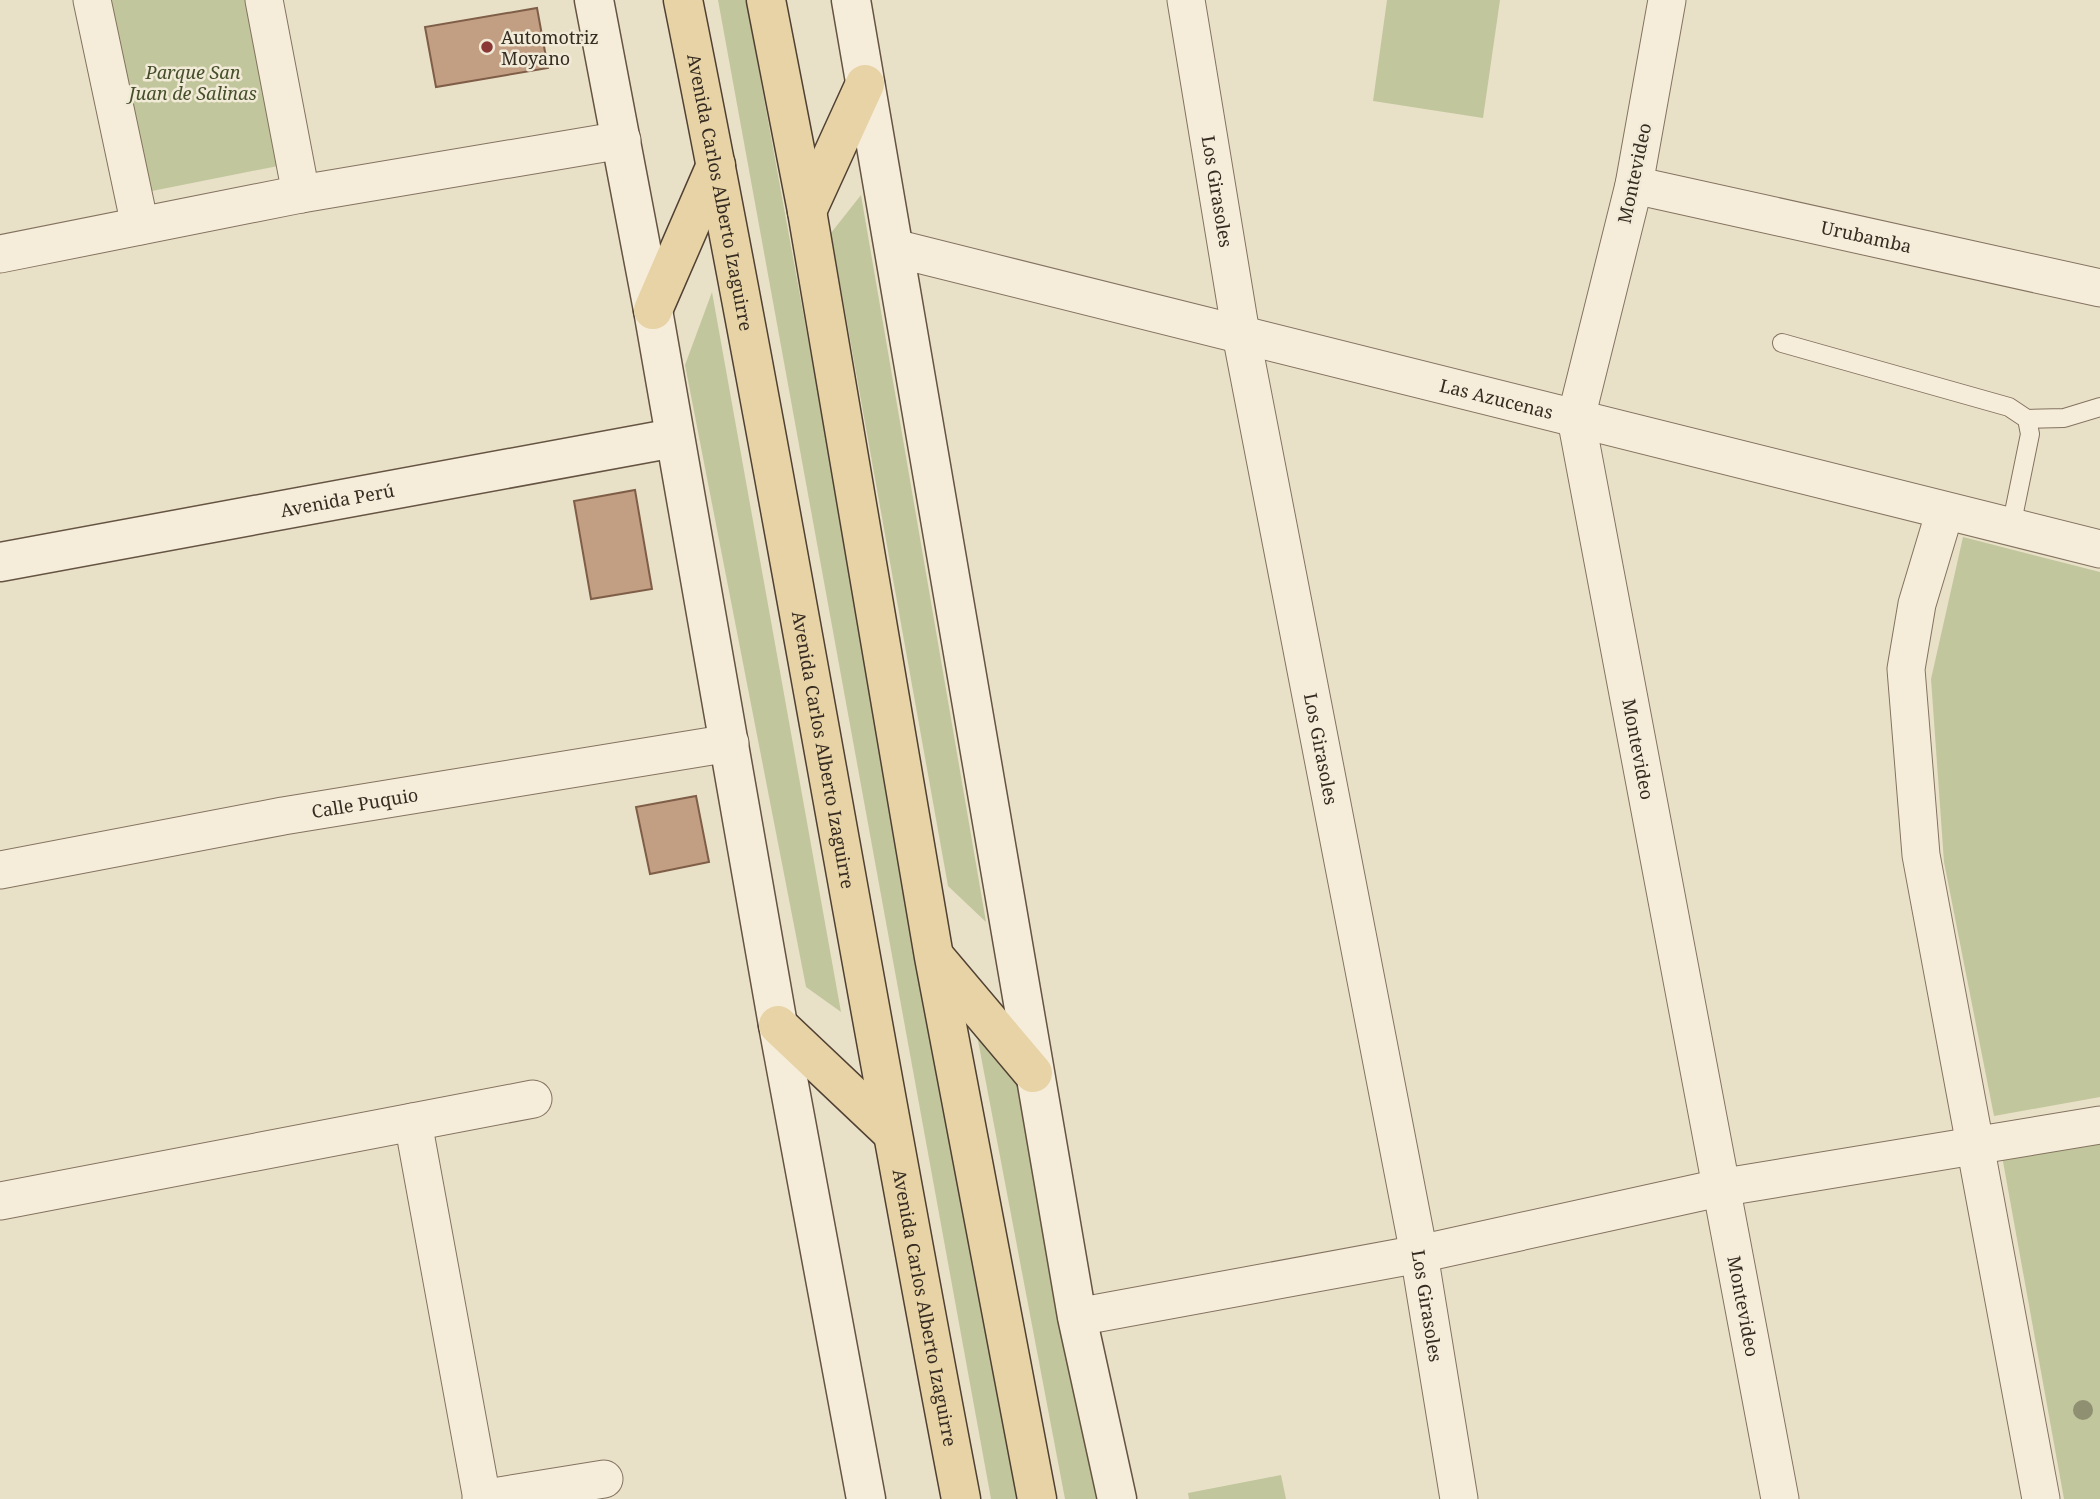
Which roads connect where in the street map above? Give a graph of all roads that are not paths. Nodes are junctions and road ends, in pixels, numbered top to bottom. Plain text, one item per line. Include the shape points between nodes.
1 (92, 0) edge
2 (264, 0) edge
3 (594, 0) edge
4 (683, 0) edge
5 (766, 0) edge
6 (851, 0) edge
7 (1186, 0) edge
8 (1667, 0) edge
9 (865, 84) junction
10 (622, 140) junction
11 (716, 165) junction
12 (1634, 185) junction
13 (301, 194) junction
14 (807, 211) junction
15 (140, 226) junction
16 (894, 248) junction
17 (0, 254) edge
18 (2100, 288) edge
19 (653, 310) junction
20 (1241, 334) junction
21 (1782, 343) dead end
22 (2100, 407) edge
23 (1576, 418) junction
24 (2027, 419) junction
25 (674, 438) junction
26 (1945, 511) junction
27 (2011, 527) junction
28 (2100, 549) edge
29 (0, 562) edge
30 (730, 743) junction
31 (0, 870) edge
32 (934, 957) junction
33 (778, 1025) junction
34 (1034, 1073) junction
35 (533, 1099) dead end
36 (413, 1122) junction
37 (2100, 1125) edge
38 (890, 1131) junction
39 (1974, 1144) junction
40 (1719, 1188) junction
41 (0, 1201) edge
42 (1419, 1254) junction
43 (1077, 1317) junction
44 (604, 1479) dead end
45 (482, 1499) edge
46 (866, 1499) edge
47 (961, 1499) edge
48 (1037, 1499) edge
49 (1117, 1499) edge
50 (1459, 1499) edge
51 (1780, 1499) edge
52 (2041, 1499) edge

1 - 15 street
2 - 13 street
3 - 10 street
4 - 11 main road, Avenida Carlos Alberto Izaguirre
5 - 14 main road
6 - 9 street
7 - 20 street, Los Girasoles
8 - 12 street, Montevideo
9 - 14 main road
9 - 16 street
10 - 13 street
10 - 19 street
11 - 19 main road
11 - 38 main road, Avenida Carlos Alberto Izaguirre
12 - 18 street, Urubamba
12 - 23 street, Montevideo
13 - 15 street
14 - 32 main road
15 - 17 street
16 - 20 street, Las Azucenas
16 - 34 street
19 - 25 street
20 - 23 street, Las Azucenas
20 - 42 street, Los Girasoles
21 - 24 lane via 2009,407
22 - 24 lane via 2064,418
23 - 26 street, Las Azucenas
23 - 40 street, Montevideo
24 - 27 lane via 2030,434
25 - 29 street, Avenida Perú
25 - 30 street
26 - 27 street, Las Azucenas
26 - 39 street via 1917,604 1906,669 1921,855
27 - 28 street, Las Azucenas
30 - 31 street, Calle Puquio via 283,816
30 - 33 street
32 - 34 main road
32 - 48 main road
33 - 38 main road
33 - 46 street
34 - 43 street
35 - 36 street
36 - 41 street
36 - 45 street
37 - 39 street
38 - 47 main road, Avenida Carlos Alberto Izaguirre
39 - 40 street
39 - 52 street
40 - 42 street
40 - 51 street, Montevideo
42 - 43 street
42 - 50 street, Los Girasoles
43 - 49 street
44 - 45 street

